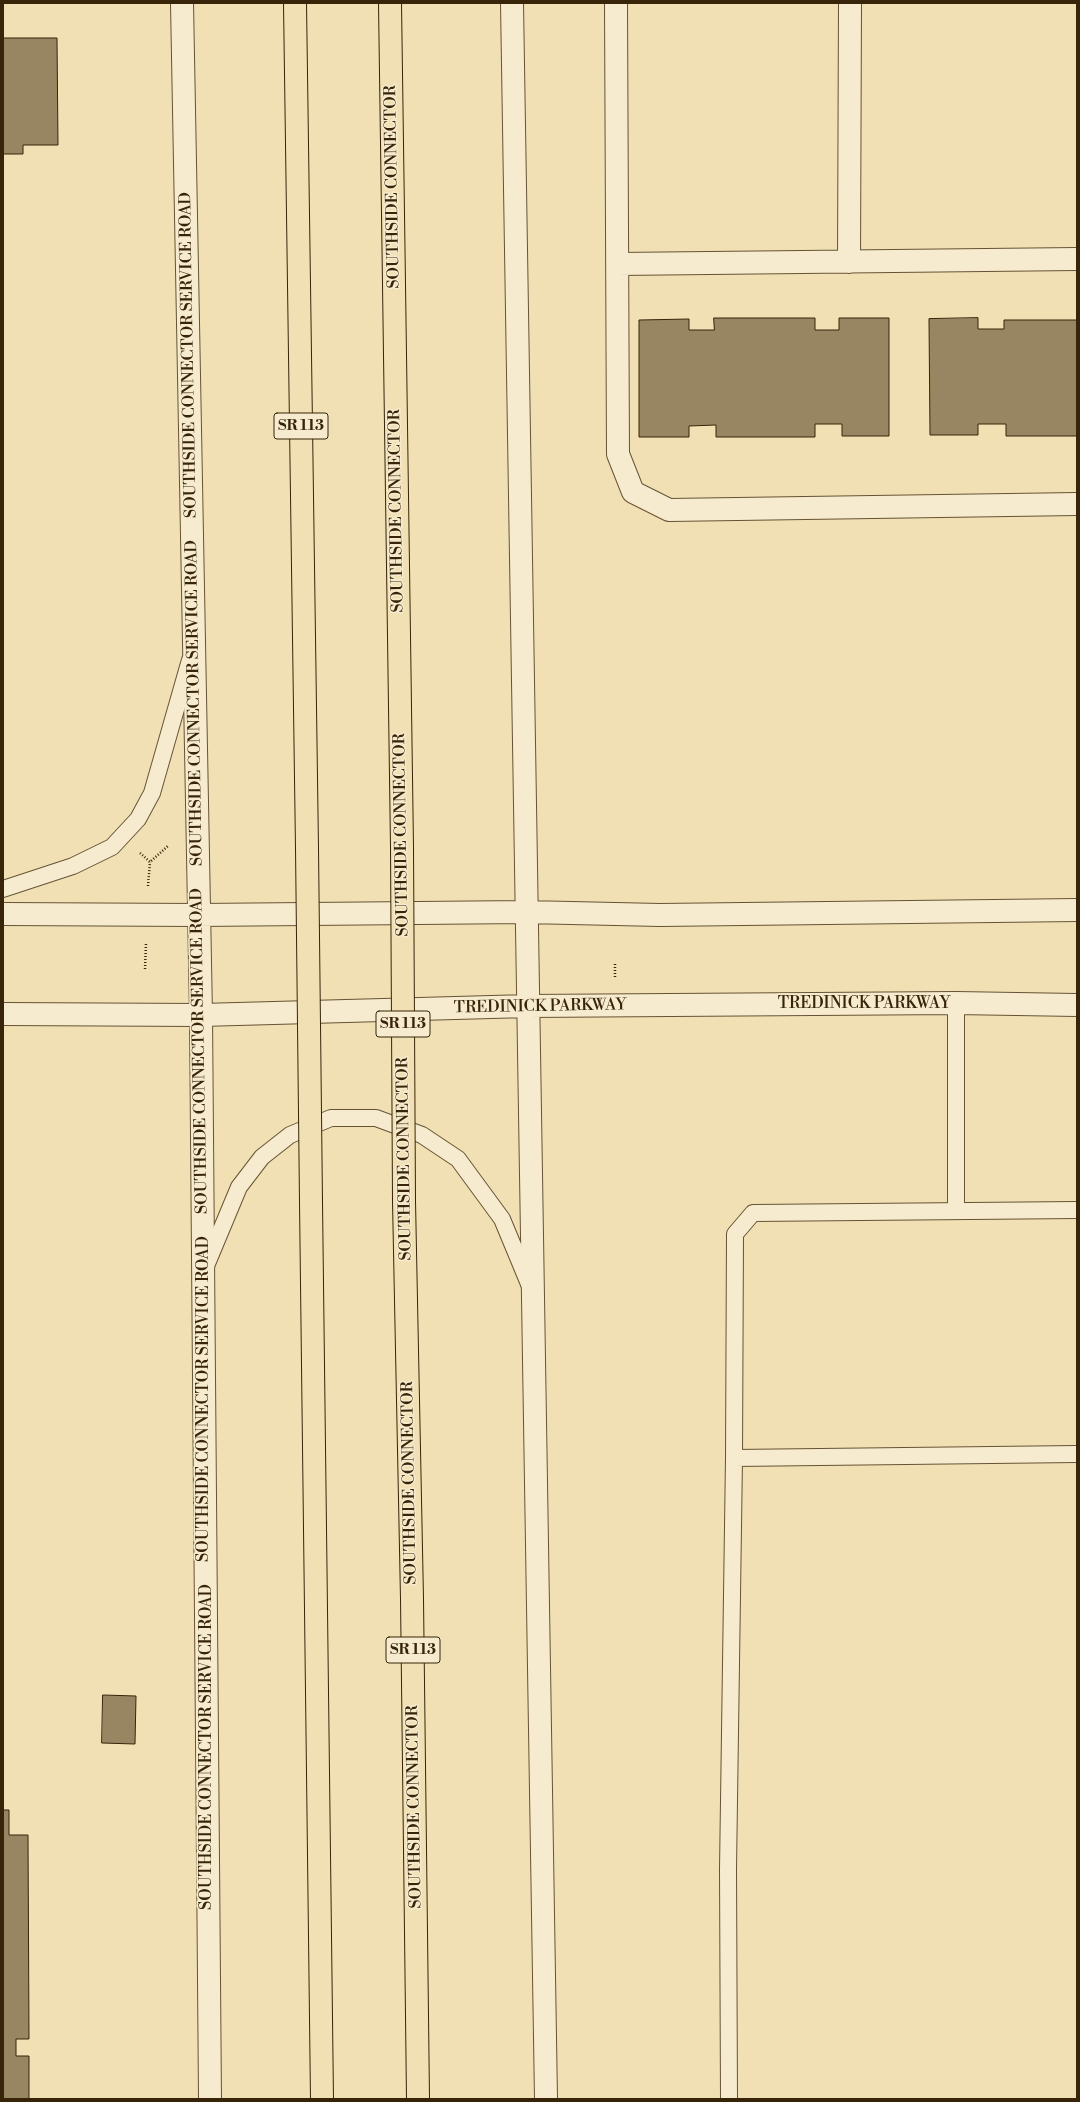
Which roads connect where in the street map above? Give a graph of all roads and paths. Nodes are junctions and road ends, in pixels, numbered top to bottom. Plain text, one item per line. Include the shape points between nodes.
1 (182, 3) edge
2 (296, 3) edge
3 (390, 3) edge
4 (512, 3) edge
5 (616, 3) edge
6 (850, 3) edge
7 (1077, 259) edge
8 (849, 262) junction
9 (618, 264) junction
10 (1077, 504) edge
11 (194, 645) junction
12 (173, 842) dead end
13 (138, 851) dead end
14 (150, 862) junction
15 (148, 886) dead end
16 (3, 889) edge
17 (1077, 910) edge
18 (526, 912) junction
19 (3, 914) edge
20 (198, 915) junction
21 (146, 940) dead end
22 (615, 964) dead end
23 (146, 969) dead end
24 (615, 985) dead end
25 (956, 1003) junction
26 (1077, 1005) edge
27 (528, 1006) junction
28 (3, 1014) edge
29 (201, 1015) junction
30 (956, 1210) junction
31 (1077, 1210) edge
32 (204, 1271) junction
33 (533, 1293) junction
34 (1077, 1454) edge
35 (734, 1458) junction
36 (210, 2099) edge
37 (322, 2099) edge
38 (418, 2099) edge
39 (546, 2099) edge
40 (729, 2099) edge

1 - 11 street, SOUTHSIDE CONNECTOR SERVICE ROAD
2 - 37 highway, SR 113, bridge
3 - 38 highway, SOUTHSIDE CONNECTOR / SR 113, bridge via 402,847 404,1201
4 - 18 street
5 - 9 street
6 - 8 street
7 - 8 street
8 - 9 street
9 - 10 street via 618,454 633,492 669,510
11 - 16 lane via 152,793 138,819 112,847 73,866
11 - 20 street, SOUTHSIDE CONNECTOR SERVICE ROAD
12 - 14 path
13 - 14 path
14 - 15 path
17 - 18 street via 660,915
18 - 20 street
18 - 27 street
19 - 20 street
20 - 29 street, SOUTHSIDE CONNECTOR SERVICE ROAD
21 - 23 path
22 - 24 path
25 - 26 street, TREDINICK PARKWAY
25 - 27 street, TREDINICK PARKWAY
25 - 30 lane
27 - 29 street, TREDINICK PARKWAY
27 - 33 street
28 - 29 street, TREDINICK PARKWAY
29 - 32 street, SOUTHSIDE CONNECTOR SERVICE ROAD
30 - 31 lane
30 - 35 lane via 754,1214 735,1234
32 - 33 lane via 239,1187 262,1157 290,1135 331,1118 376,1118 422,1135 458,1159 502,1219
32 - 36 street, SOUTHSIDE CONNECTOR SERVICE ROAD
33 - 39 street
34 - 35 lane
35 - 40 lane via 728,1869

